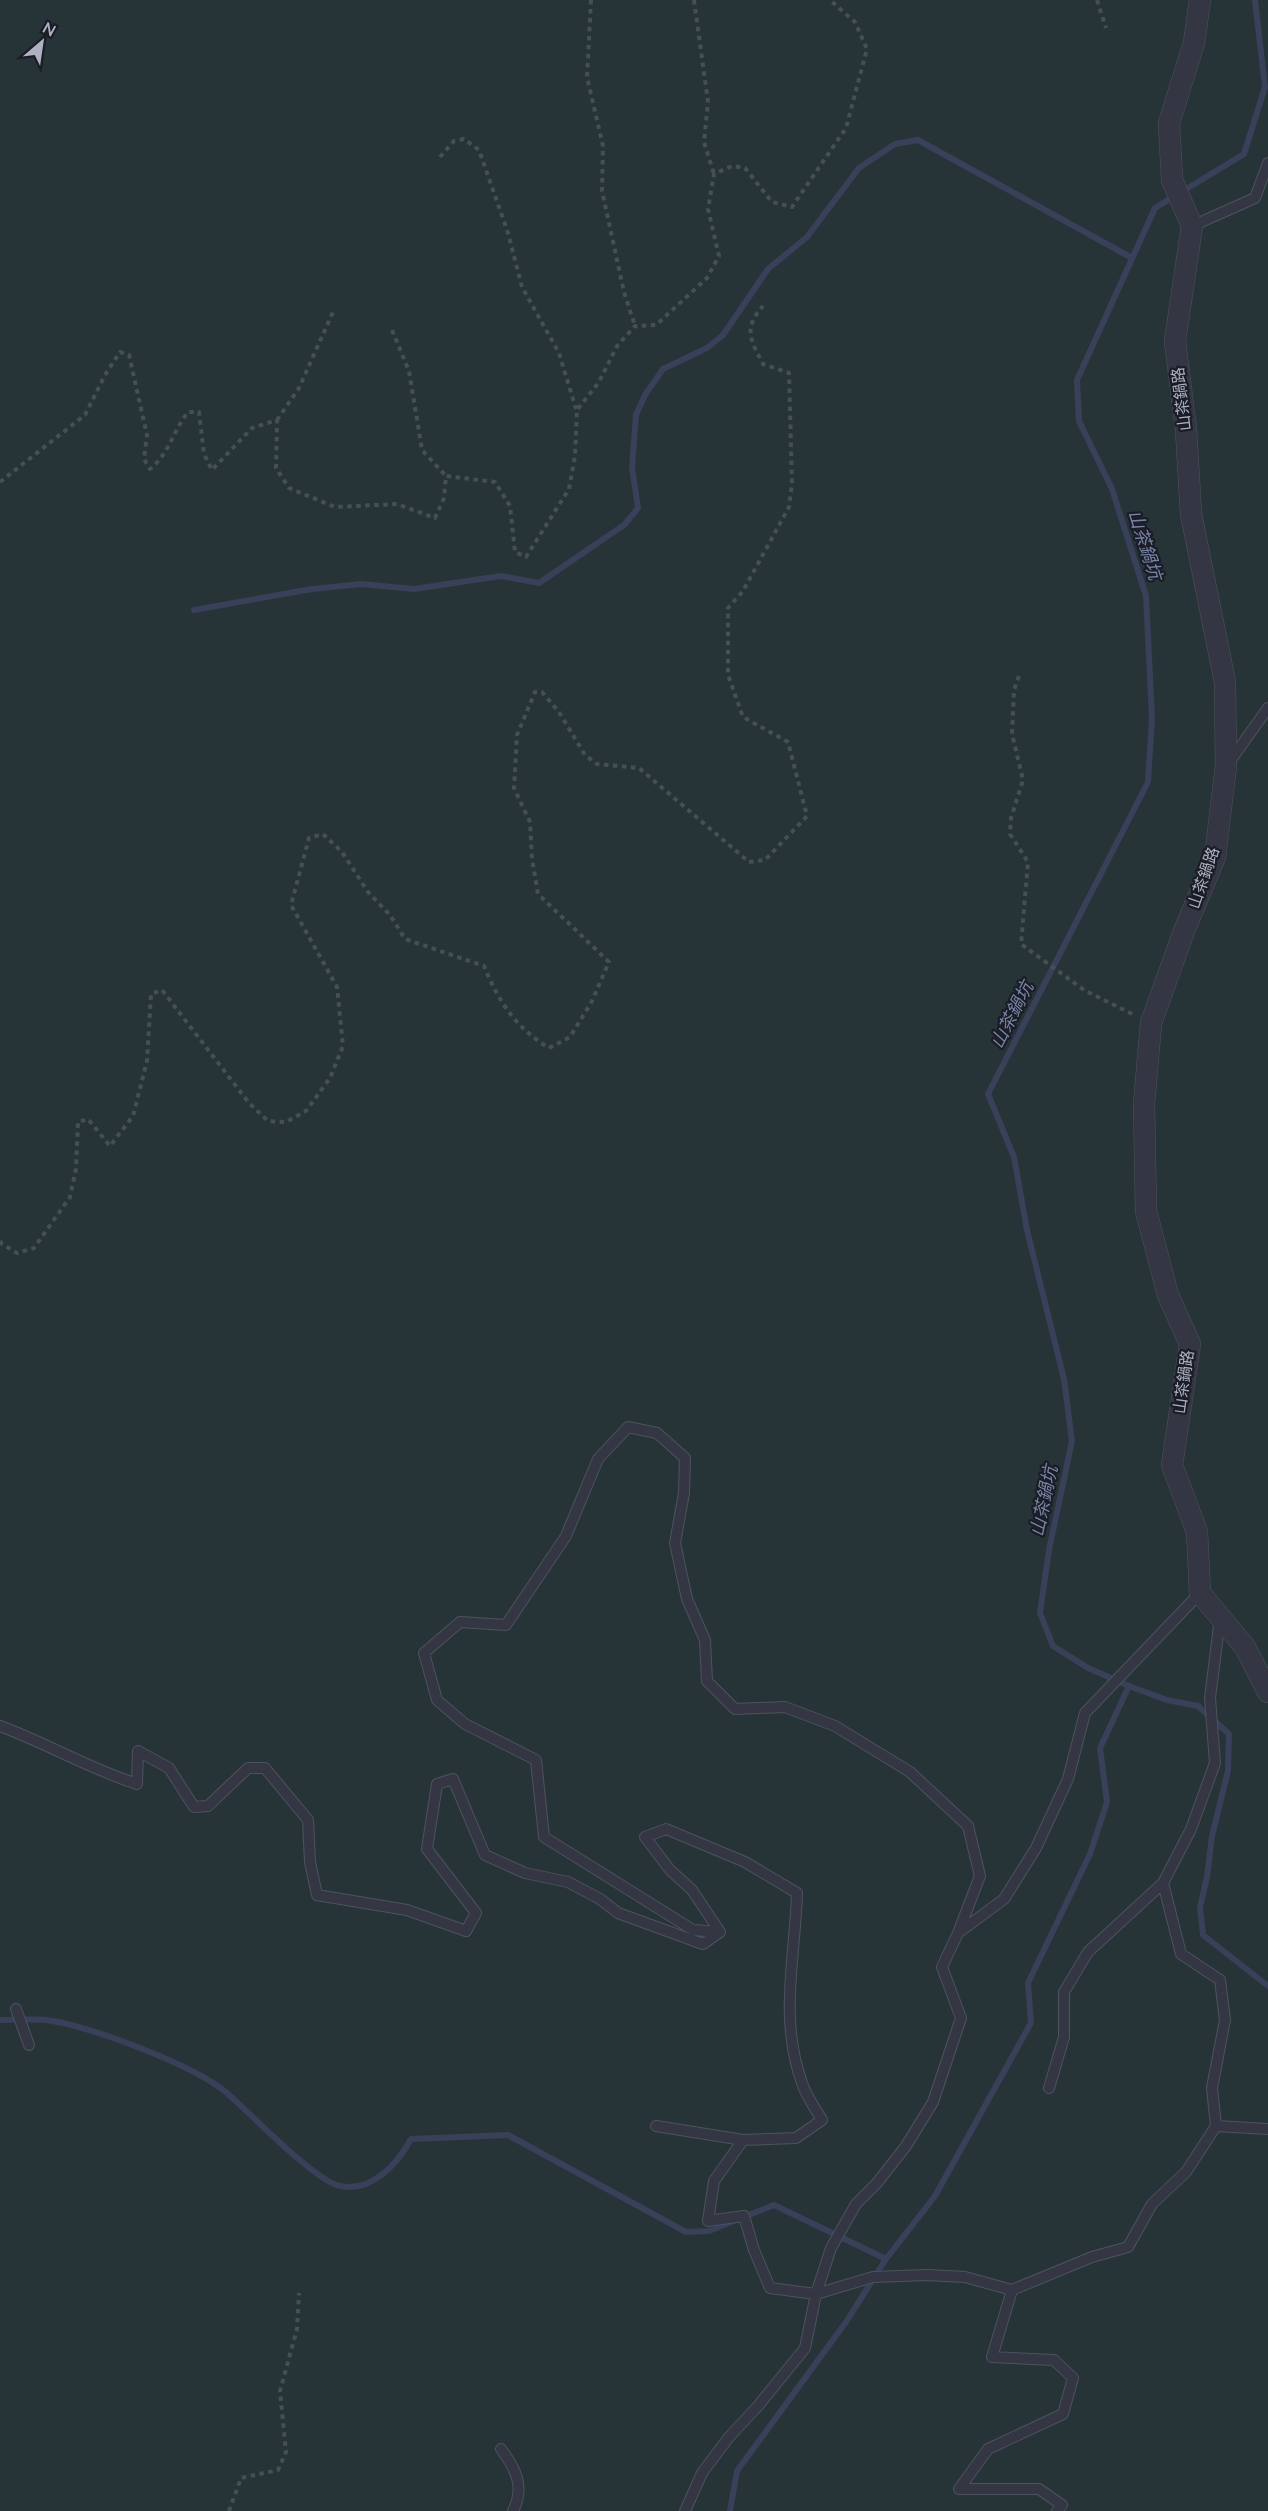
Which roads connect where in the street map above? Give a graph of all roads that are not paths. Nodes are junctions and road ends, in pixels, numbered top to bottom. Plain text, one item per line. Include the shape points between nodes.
1 (1200, 0) edge
2 (1268, 163) edge
3 (1192, 226) junction
4 (1268, 708) edge
5 (1226, 766) junction
6 (1200, 1593) junction
7 (1220, 1617) junction
8 (1268, 1692) edge
9 (0, 1726) edge
10 (1163, 1883) junction
11 (720, 1932) junction
12 (958, 1934) junction
13 (16, 2009) dead end
14 (29, 2045) dead end
15 (1049, 2088) dead end
16 (656, 2126) dead end
17 (1216, 2126) junction
18 (1268, 2129) edge
19 (743, 2140) junction
20 (1012, 2290) junction
21 (816, 2294) junction
22 (501, 2449) dead end
23 (513, 2511) edge
24 (685, 2511) edge
25 (1057, 2511) edge

1 - 3 street via 1194,43 1169,123 1172,180
2 - 3 lane via 1255,198
3 - 5 street, 山茶鍋路 via 1175,341 1191,514 1225,682
4 - 5 lane
5 - 6 street, 山茶鍋路 via 1215,856 1151,1023 1144,1104 1146,1211 1168,1295 1190,1344 1172,1465 1197,1532
6 - 7 street
6 - 12 lane via 1084,1713 1068,1779 1036,1848 1004,1899
7 - 8 street via 1245,1647
7 - 10 lane via 1210,1702 1215,1763 1191,1829
9 - 11 lane via 137,1784 138,1751 169,1768 194,1807 208,1806 248,1768 265,1768 308,1820 310,1862 317,1895 407,1910 466,1931 476,1913 427,1848 437,1784 453,1779 486,1855 525,1873 568,1882 618,1913 703,1944
10 - 15 lane via 1088,1952 1064,1992 1064,2037
10 - 17 lane via 1181,1954 1220,1980 1225,2020 1212,2088
11 - 12 lane via 693,1930 544,1837 536,1760 465,1724 437,1700 424,1653 460,1622 506,1625 566,1536 598,1459 628,1427 657,1433 685,1458 684,1493 675,1543 687,1599 705,1640 707,1682 735,1709 785,1707 835,1726 910,1772 968,1826 980,1876
11 - 19 lane via 692,1890 670,1870 645,1837 666,1829 745,1862 797,1893 788,2000 791,2043 802,2084 822,2120 796,2138
12 - 21 lane via 942,1967 961,2018 933,2102 906,2146 856,2204 831,2248
13 - 14 lane
16 - 19 lane
17 - 18 lane
17 - 20 lane via 1186,2172 1152,2204 1128,2247 1092,2257
19 - 21 lane via 714,2181 708,2221 744,2216 770,2288
20 - 21 lane via 966,2277 927,2274 873,2277
20 - 25 lane via 992,2357 1054,2360 1073,2378 1063,2414 988,2449 959,2488 1040,2489 1062,2505
21 - 24 lane via 805,2348 702,2473
22 - 23 lane via 514,2467 520,2497

